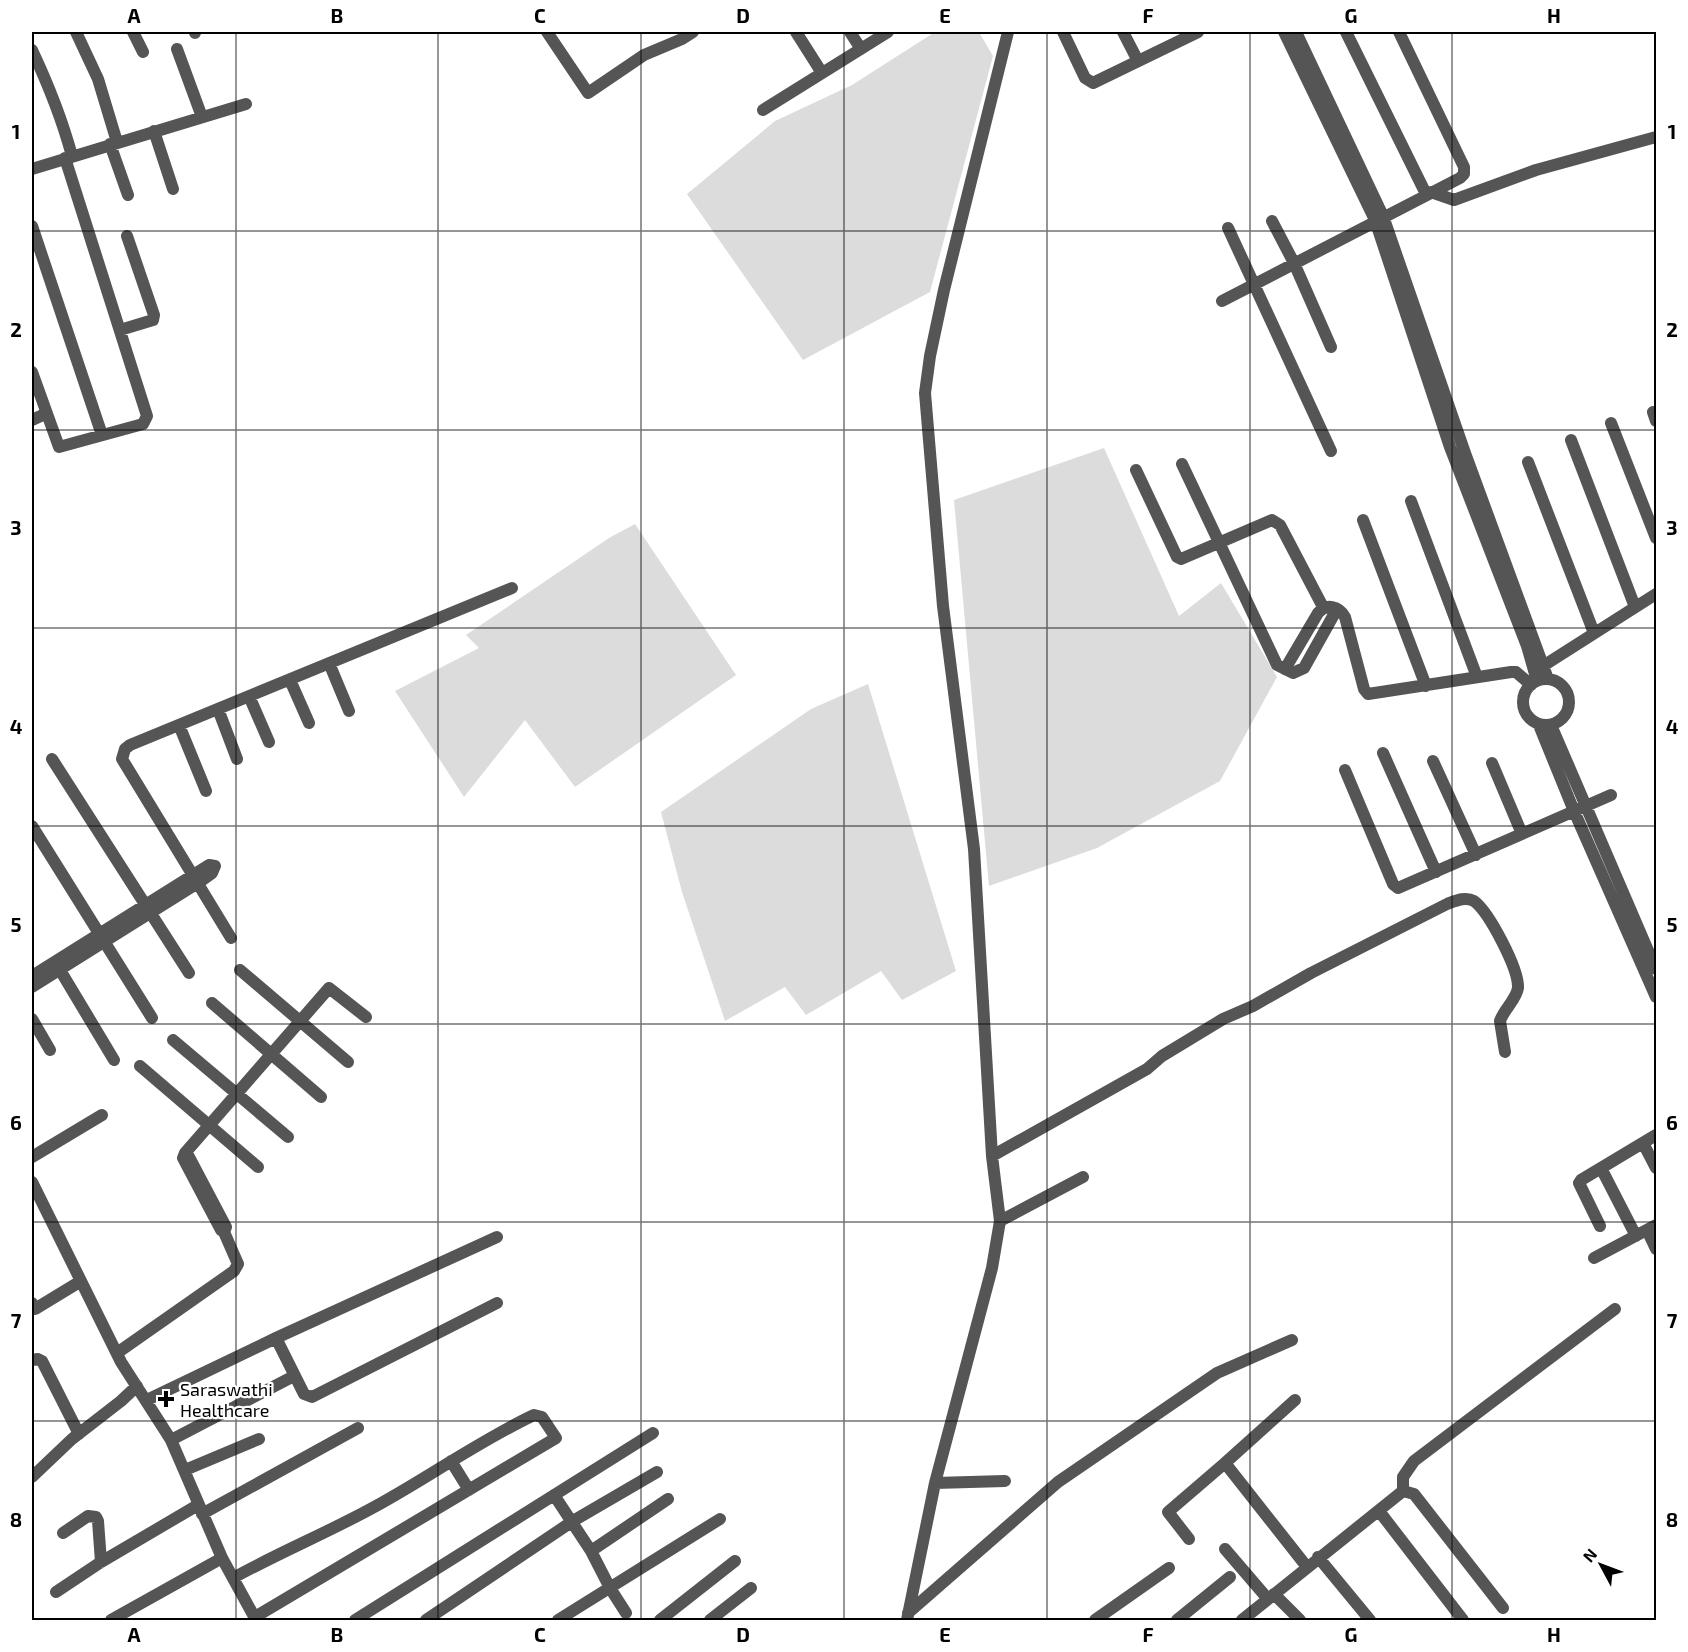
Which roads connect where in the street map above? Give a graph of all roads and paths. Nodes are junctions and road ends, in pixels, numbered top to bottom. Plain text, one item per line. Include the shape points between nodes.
1 (76, 32) edge
2 (133, 32) edge
3 (547, 32) edge
4 (693, 32) edge
5 (796, 32) edge
6 (850, 32) edge
7 (888, 32) edge
8 (1008, 32) edge
9 (1063, 32) edge
10 (1123, 32) edge
11 (1198, 32) edge
12 (1284, 32) edge
13 (1296, 32) edge
14 (1346, 32) edge
15 (1399, 32) edge
16 (1176, 37) edge
17 (177, 49) dead end
18 (861, 49) junction
19 (32, 50) edge
20 (143, 52) dead end
21 (1138, 61) junction
22 (822, 73) junction
23 (246, 104) dead end
24 (763, 110) dead end
25 (202, 117) junction
26 (154, 131) junction
27 (1656, 137) edge
28 (114, 143) junction
29 (69, 157) junction
30 (32, 169) edge
31 (173, 189) dead end
32 (1429, 193) junction
33 (128, 195) dead end
34 (1379, 218) junction
35 (1272, 221) dead end
36 (32, 226) edge
37 (1228, 228) dead end
38 (127, 236) dead end
39 (1294, 263) junction
40 (1255, 284) junction
41 (1222, 301) dead end
42 (120, 330) junction
43 (1331, 347) dead end
44 (32, 372) edge
45 (45, 414) junction
46 (32, 420) edge
47 (1611, 423) dead end
48 (102, 435) junction
49 (1571, 440) dead end
50 (1331, 451) dead end
51 (1528, 462) dead end
52 (1182, 464) dead end
53 (1136, 470) dead end
54 (1411, 501) dead end
55 (1363, 520) dead end
56 (1656, 538) edge
57 (1219, 543) junction
58 (512, 588) dead end
59 (1656, 594) edge
60 (1323, 607) junction
61 (1635, 607) junction
62 (1337, 609) junction
63 (1594, 633) junction
64 (329, 663) junction
65 (1544, 666) junction
66 (1285, 669) junction
67 (1477, 677) junction
68 (290, 680) junction
69 (1539, 682) junction
70 (1426, 686) junction
71 (249, 696) junction
72 (218, 709) junction
73 (349, 711) dead end
74 (309, 723) dead end
75 (179, 725) junction
76 (1545, 725) junction
77 (269, 742) dead end
78 (1383, 753) dead end
79 (52, 759) dead end
80 (237, 759) dead end
81 (1433, 761) dead end
82 (1492, 763) dead end
83 (1345, 770) dead end
84 (206, 791) dead end
85 (1611, 795) dead end
86 (1580, 808) junction
87 (32, 826) edge
88 (1522, 834) junction
89 (1476, 855) junction
90 (1436, 872) junction
91 (196, 879) junction
92 (148, 909) junction
93 (101, 938) junction
94 (231, 938) dead end
95 (57, 966) junction
96 (1656, 969) edge
97 (240, 970) dead end
98 (189, 973) dead end
99 (32, 976) edge
100 (32, 987) edge
101 (1656, 997) edge
102 (212, 1003) dead end
103 (366, 1017) dead end
104 (152, 1018) dead end
105 (32, 1019) edge
106 (301, 1021) junction
107 (173, 1040) dead end
108 (50, 1050) dead end
109 (1505, 1052) dead end
110 (272, 1055) junction
111 (114, 1060) dead end
112 (348, 1062) dead end
113 (140, 1066) dead end
114 (238, 1094) junction
115 (321, 1097) dead end
116 (102, 1115) dead end
117 (209, 1126) junction
118 (1656, 1135) edge
119 (288, 1137) dead end
120 (1643, 1143) junction
121 (992, 1156) junction
122 (32, 1157) edge
123 (258, 1167) dead end
124 (1601, 1168) junction
125 (1656, 1168) edge
126 (1083, 1177) dead end
127 (32, 1182) edge
128 (1000, 1221) junction
129 (1600, 1226) dead end
130 (1646, 1230) edge
131 (497, 1237) dead end
132 (1656, 1249) edge
133 (1594, 1258) dead end
134 (81, 1281) junction
135 (496, 1303) dead end
136 (33, 1308) edge
137 (1615, 1309) dead end
138 (276, 1338) junction
139 (1292, 1340) dead end
140 (117, 1353) junction
141 (32, 1360) edge
142 (294, 1376) junction
143 (137, 1386) junction
144 (147, 1400) junction
145 (1294, 1400) dead end
146 (358, 1428) dead end
147 (653, 1433) dead end
148 (80, 1434) junction
149 (259, 1438) dead end
150 (171, 1440) junction
151 (451, 1461) junction
152 (1225, 1463) junction
153 (185, 1470) junction
154 (657, 1472) dead end
155 (32, 1477) edge
156 (1005, 1482) dead end
157 (936, 1483) junction
158 (469, 1490) junction
159 (1403, 1491) junction
160 (554, 1495) junction
161 (668, 1499) dead end
162 (200, 1509) junction
163 (1378, 1511) junction
164 (720, 1519) dead end
165 (573, 1521) junction
166 (63, 1533) dead end
167 (1189, 1539) dead end
168 (1225, 1549) dead end
169 (591, 1551) junction
170 (1318, 1557) junction
171 (222, 1558) junction
172 (735, 1561) dead end
173 (101, 1562) junction
174 (1307, 1567) junction
175 (1169, 1568) dead end
176 (1230, 1577) dead end
177 (233, 1578) junction
178 (610, 1588) junction
179 (751, 1588) dead end
180 (56, 1592) dead end
181 (1271, 1596) junction
182 (1503, 1608) dead end
183 (626, 1613) dead end
184 (908, 1617) edge
185 (256, 1619) edge
186 (111, 1620) edge
187 (355, 1620) edge
188 (426, 1620) edge
189 (558, 1620) edge
190 (660, 1620) edge
191 (710, 1620) edge
192 (1095, 1620) edge
193 (1177, 1620) edge
194 (1242, 1620) edge
195 (1300, 1620) edge
196 (1370, 1620) edge
197 (1463, 1620) edge

1 - 28 street via 98,79
2 - 20 street
3 - 4 street via 588,93 639,58
5 - 22 street
6 - 18 street
7 - 18 street
8 - 121 street via 944,290 926,393 943,606 974,849
9 - 21 street via 1091,83
10 - 21 street
11 - 16 street
12 - 34 street
13 - 34 street
14 - 32 street
15 - 32 street via 1464,167 1460,178
16 - 21 street
17 - 25 street
18 - 22 street
19 - 29 street via 65,131
22 - 24 street
23 - 25 street
25 - 26 street
26 - 28 street
26 - 31 street
27 - 32 street via 1536,170 1454,200
28 - 29 street
28 - 33 street
29 - 30 street
29 - 42 street
32 - 34 street
34 - 39 street
34 - 65 street
34 - 69 street via 1450,447
35 - 39 street
36 - 48 street
37 - 40 street
38 - 42 street via 154,315 153,320
39 - 40 street
39 - 43 street
40 - 41 street
40 - 50 street
42 - 48 street via 147,416 143,424
44 - 45 street
45 - 46 street
45 - 48 street via 59,447
47 - 56 street
49 - 61 street
51 - 63 street
52 - 57 street
53 - 57 street via 1177,558
54 - 67 street
55 - 70 street
57 - 60 street via 1272,519 1280,525
57 - 66 street via 1273,658
58 - 64 street
59 - 61 street
60 - 62 street
60 - 66 street
61 - 63 street
62 - 66 street via 1304,668 1293,673
62 - 70 street via 1345,617 1365,692
63 - 65 street
64 - 68 street
64 - 73 street
65 - 69 street
67 - 69 street via 1516,672
67 - 70 street
68 - 71 street
68 - 74 street
69 - 76 street via 1524,694 1524,709 1527,716
69 - 76 street via 1556,681 1566,690 1569,704 1560,721
71 - 72 street
71 - 77 street
72 - 75 street
72 - 80 street
75 - 84 street
75 - 91 street via 130,745 122,759
76 - 86 street
78 - 90 street
79 - 92 street
81 - 89 street
82 - 88 street
83 - 90 street via 1393,884 1398,888
85 - 86 street
86 - 88 street
86 - 96 street
86 - 101 street
87 - 93 street
88 - 89 street
89 - 90 street
91 - 92 street
91 - 94 street
92 - 93 street
92 - 98 street
93 - 95 street
93 - 104 street
95 - 99 street
95 - 100 street
95 - 111 street
97 - 106 street
102 - 110 street
103 - 106 street via 329,988
105 - 108 street
106 - 110 street
106 - 112 street
107 - 114 street
109 - 121 street via 1500,1021 1516,994 1517,977 1487,916 1474,901 1464,899 1437,909 1222,1020 1147,1069
110 - 114 street
110 - 115 street
113 - 117 street
114 - 117 street
114 - 119 street
116 - 122 street
117 - 123 street
117 - 140 street via 183,1158 238,1264 234,1271
118 - 120 street
120 - 124 street
120 - 125 street
121 - 128 street
124 - 129 street via 1579,1183
124 - 130 street
126 - 128 street
127 - 134 street
128 - 157 street via 992,1268
130 - 132 street
130 - 133 street
131 - 138 street
134 - 136 street
134 - 140 street
135 - 142 street via 312,1397 304,1394
137 - 159 street via 1414,1461 1403,1477
138 - 142 street
138 - 144 street
139 - 184 street via 1217,1373 1058,1482
140 - 143 street
141 - 148 street via 42,1361
142 - 150 street
143 - 144 street
143 - 148 street
144 - 150 street
145 - 152 street
146 - 162 street
147 - 160 street
148 - 155 street
149 - 153 street
150 - 153 street
151 - 158 street
151 - 158 street via 534,1415 542,1417 556,1438
151 - 177 street via 376,1506
152 - 167 street via 1168,1512
152 - 174 street
153 - 162 street
154 - 165 street
156 - 157 street
157 - 184 street
158 - 185 street
159 - 163 street
159 - 182 street via 1414,1494
160 - 165 street
160 - 187 street
161 - 169 street
162 - 171 street
162 - 173 street
163 - 170 street
163 - 197 street
164 - 178 street
165 - 169 street
165 - 188 street
166 - 173 street via 87,1516 96,1517
168 - 181 street
169 - 178 street
170 - 174 street
170 - 196 street
171 - 177 street
171 - 186 street
172 - 190 street
173 - 180 street
174 - 181 street
175 - 192 street
176 - 193 street
177 - 185 street
178 - 183 street
178 - 189 street
179 - 191 street
181 - 194 street
181 - 195 street

